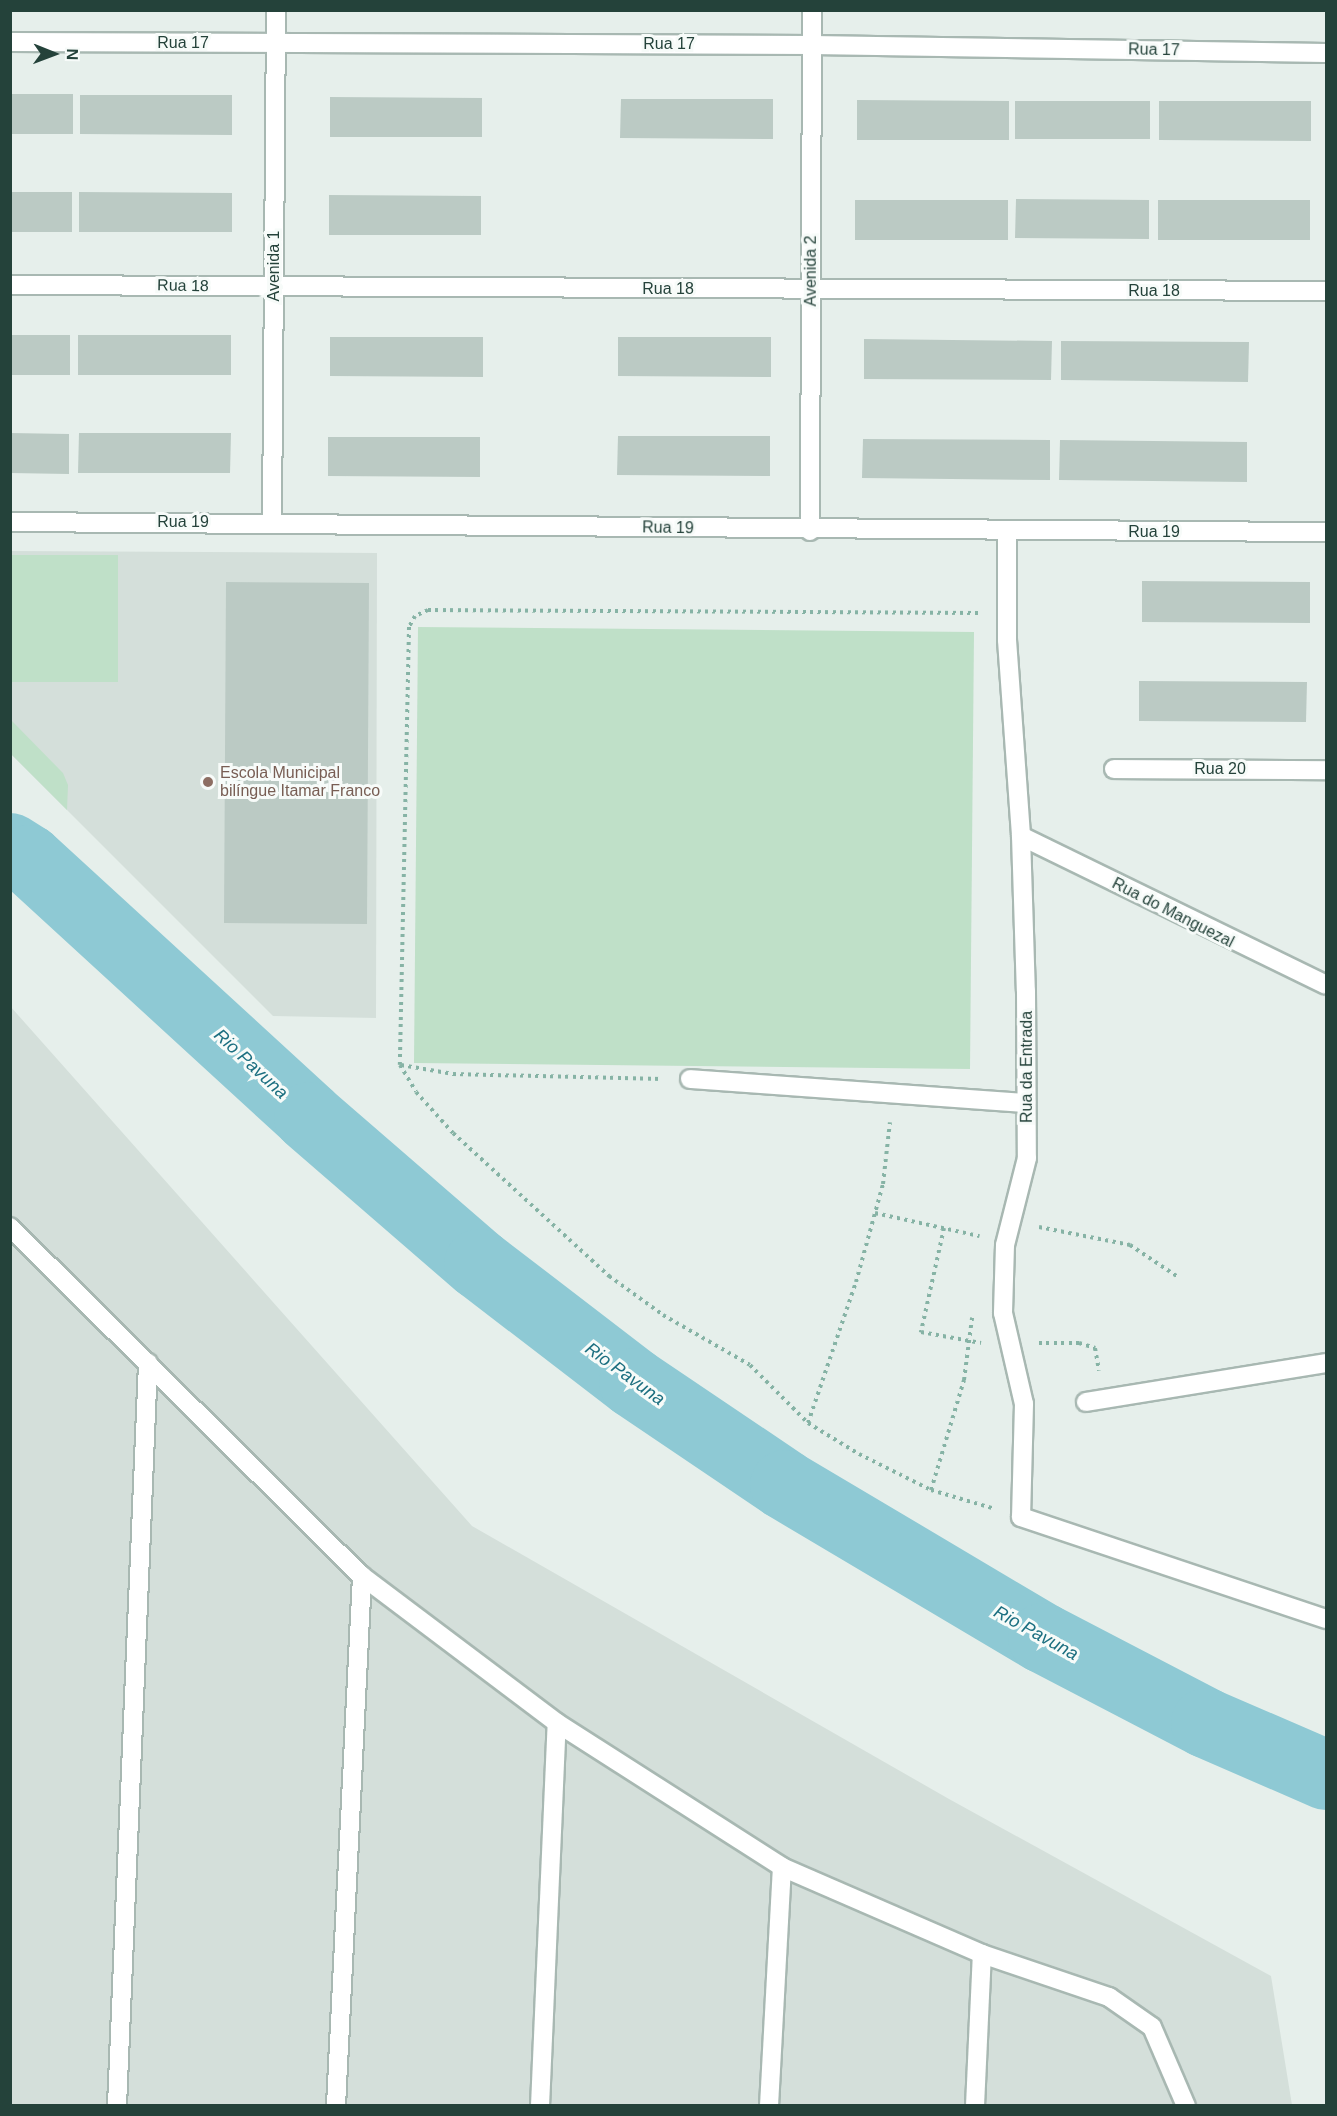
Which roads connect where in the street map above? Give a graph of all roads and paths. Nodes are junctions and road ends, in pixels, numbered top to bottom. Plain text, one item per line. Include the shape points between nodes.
1 (276, 10) edge
2 (812, 10) edge
3 (10, 42) edge
4 (276, 44) junction
5 (812, 45) junction
6 (1326, 53) edge
7 (10, 285) edge
8 (274, 287) junction
9 (811, 290) junction
10 (1326, 291) edge
11 (10, 522) edge
12 (272, 522) junction
13 (810, 531) junction
14 (1326, 532) edge
15 (1007, 533) junction
16 (1006, 613) junction
17 (1114, 769) dead end
18 (1326, 770) edge
19 (1021, 836) junction
20 (1326, 985) edge
21 (400, 1065) junction
22 (690, 1079) joint
23 (892, 1094) junction
24 (1026, 1103) junction
25 (875, 1213) junction
26 (1011, 1221) junction
27 (10, 1227) edge
28 (982, 1249) dead end
29 (1179, 1277) dead end
30 (974, 1308) dead end
31 (148, 1363) junction
32 (1326, 1363) edge
33 (1086, 1402) dead end
34 (808, 1423) junction
35 (931, 1490) junction
36 (1021, 1516) junction
37 (362, 1576) junction
38 (1326, 1619) edge
39 (557, 1724) junction
40 (782, 1867) junction
41 (982, 1954) junction
42 (117, 2106) edge
43 (336, 2106) edge
44 (540, 2106) edge
45 (769, 2106) edge
46 (975, 2106) edge
47 (1186, 2106) edge

1 - 4 street, Avenida 1
2 - 5 street, Avenida 2
3 - 4 street, Rua 17
4 - 5 street, Rua 17
4 - 8 street, Avenida 1
5 - 6 street, Rua 17
5 - 9 street, Avenida 2
7 - 8 street, Rua 18
8 - 9 street, Rua 18
8 - 12 street, Avenida 1
9 - 10 street, Rua 18
9 - 13 street, Avenida 2
11 - 12 street, Rua 19
12 - 13 street, Rua 19
13 - 15 street, Rua 19
14 - 15 street, Rua 19
15 - 16 street, Rua da Entrada
16 - 19 street, Rua da Entrada
16 - 21 path via 428,610 415,616 409,627
17 - 18 street, Rua 20
19 - 20 street, Rua do Manguezal
19 - 24 street, Rua da Entrada
21 - 22 path via 453,1074
21 - 34 path via 416,1092 453,1133 576,1247 663,1315 750,1365
22 - 23 street
23 - 24 street
23 - 25 path via 883,1184
24 - 26 street, Rua da Entrada via 1027,1158
25 - 28 path via 984,1237
25 - 34 path
26 - 29 path via 1130,1245
26 - 36 street, Rua da Entrada via 1005,1245 1003,1313 1024,1404
27 - 31 street
30 - 35 path via 964,1380
31 - 37 street
31 - 42 street
32 - 33 street
34 - 35 path
35 - 36 path
36 - 38 street
37 - 39 street
37 - 43 street
39 - 40 street
39 - 44 street
40 - 41 street
40 - 45 street
41 - 46 street
41 - 47 street via 1109,1997 1152,2027

